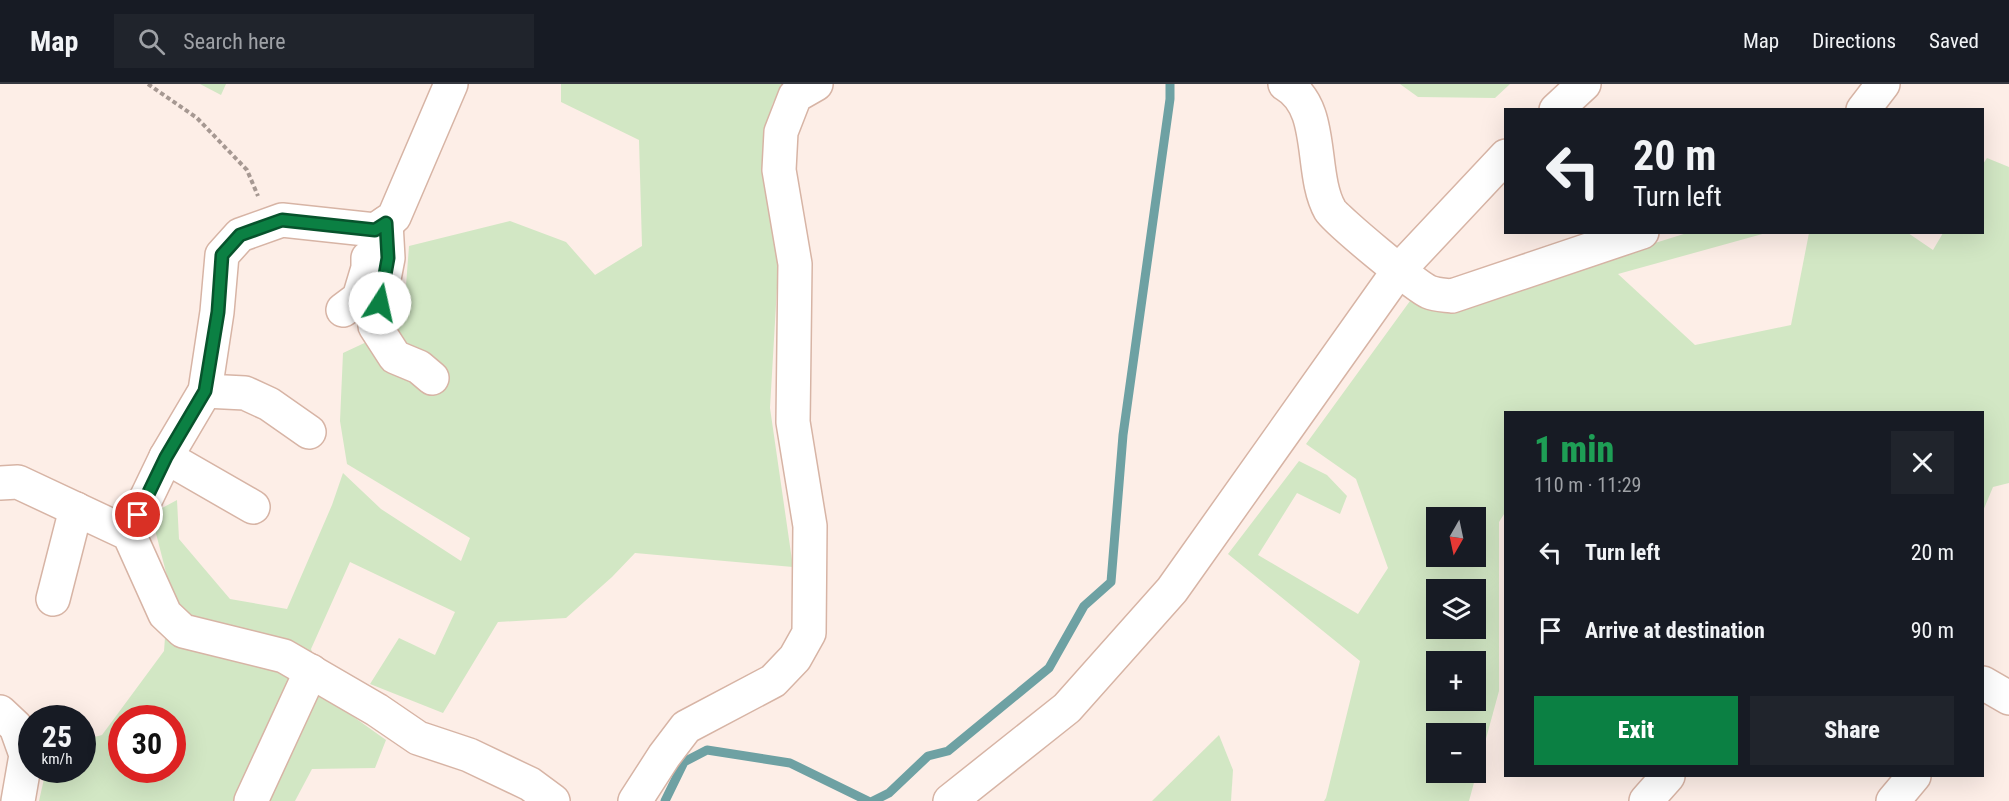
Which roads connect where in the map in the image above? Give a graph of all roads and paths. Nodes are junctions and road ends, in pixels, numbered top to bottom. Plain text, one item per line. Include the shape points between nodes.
1 (148, 84) edge
2 (451, 84) edge
3 (816, 84) edge
4 (1584, 84) edge
5 (1883, 84) edge
6 (1292, 86) edge
7 (1558, 108) edge
8 (1865, 108) edge
9 (1504, 158) edge
10 (270, 224) junction
11 (377, 226) junction
12 (1636, 234) edge
13 (1399, 270) junction
14 (343, 310) dead end
15 (432, 378) dead end
16 (205, 391) junction
17 (309, 432) dead end
18 (166, 457) junction
19 (0, 483) edge
20 (253, 507) dead end
21 (76, 509) junction
22 (129, 534) junction
23 (53, 599) dead end
24 (311, 671) junction
25 (0, 712) edge
26 (1667, 777) edge
27 (1913, 777) edge
28 (18, 801) edge
29 (252, 801) edge
30 (553, 801) edge
31 (635, 801) edge
32 (950, 801) edge
33 (1646, 801) edge
34 (1893, 801) edge

1 - 10 path via 197,118 247,170
2 - 11 street via 394,217
3 - 31 street via 795,96 781,132 778,170 795,264 794,422 810,526 809,633 795,657 773,681 686,727
4 - 7 street
5 - 8 street
6 - 13 street via 1311,117 1320,181 1330,211
9 - 13 street
10 - 11 street via 282,220
10 - 16 street via 240,235 222,255 218,312
11 - 14 street via 359,298
11 - 15 street via 388,258 375,326 395,357 419,367
12 - 13 street via 1452,296 1430,292
13 - 32 street via 1172,590 1067,708
16 - 17 street via 245,393 269,404
16 - 18 street
18 - 20 street
18 - 22 street
19 - 21 street via 18,482
21 - 22 street
21 - 23 street
22 - 24 street via 165,614 183,631 284,656
24 - 29 street
24 - 30 street via 418,738 469,755 530,784
25 - 28 street via 16,727 26,755
26 - 33 street
27 - 34 street

